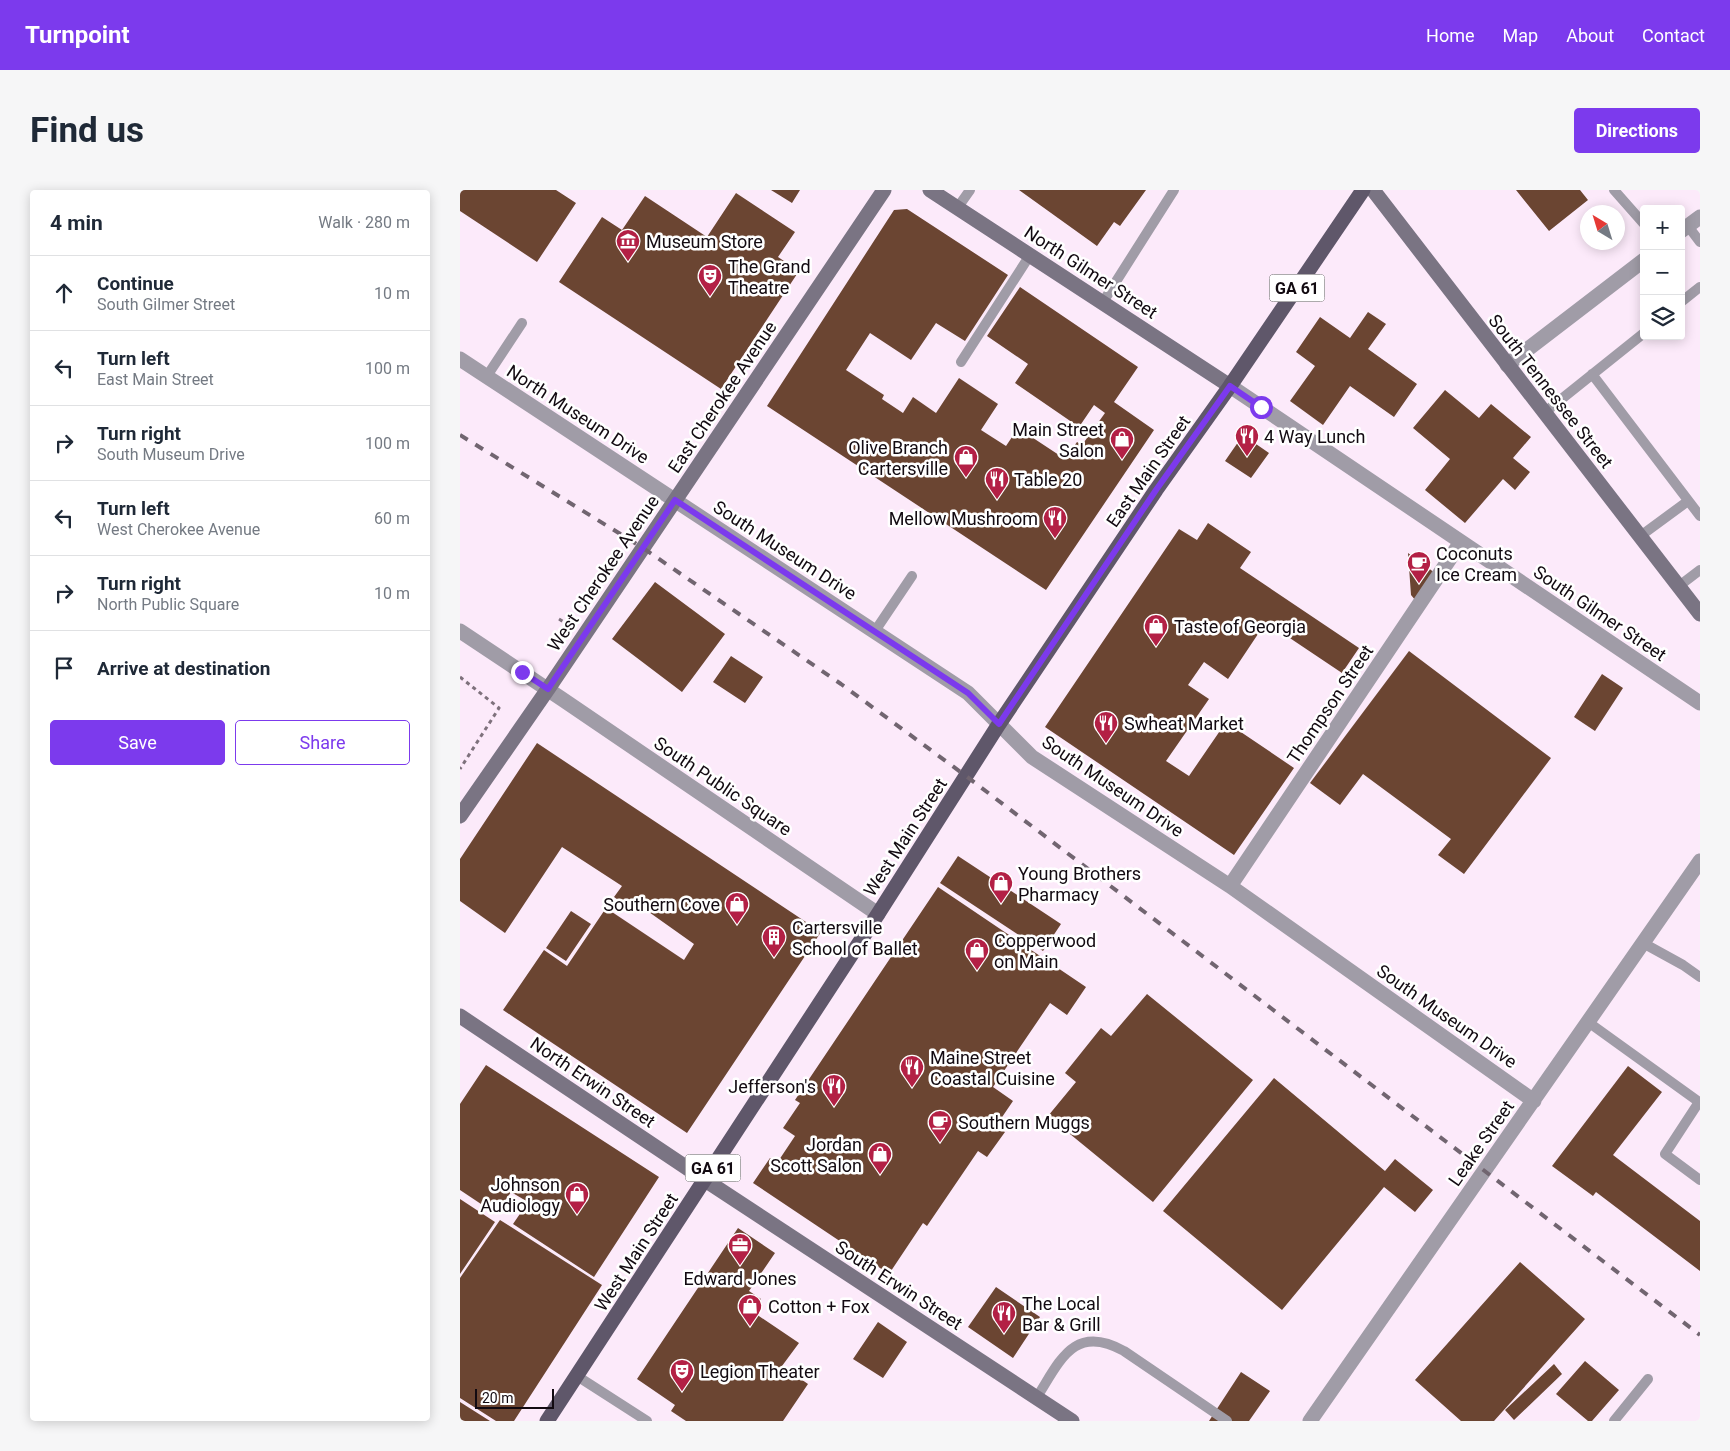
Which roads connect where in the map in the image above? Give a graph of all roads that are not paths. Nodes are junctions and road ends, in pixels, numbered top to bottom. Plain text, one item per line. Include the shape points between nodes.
1 (884, 190) edge
2 (930, 190) edge
3 (970, 190) edge
4 (1174, 190) edge
5 (1363, 190) edge
6 (1372, 190) edge
7 (1614, 190) edge
8 (958, 207) junction
9 (1700, 217) edge
10 (1640, 219) edge
11 (1685, 228) edge
12 (1685, 230) edge
13 (1700, 242) edge
14 (1030, 255) junction
15 (1640, 263) edge
16 (1700, 287) edge
17 (1685, 299) edge
18 (1103, 302) junction
19 (522, 323) dead end
20 (1640, 336) edge
21 (460, 359) edge
22 (960, 362) dead end
23 (1507, 365) junction
24 (1592, 374) junction
25 (487, 376) junction
26 (1230, 386) junction
27 (1544, 413) junction
28 (675, 500) junction
29 (1688, 501) junction
30 (1700, 516) edge
31 (1640, 537) junction
32 (1461, 542) junction
33 (1700, 570) edge
34 (912, 576) dead end
35 (1679, 586) junction
36 (1700, 614) edge
37 (460, 631) edge
38 (875, 631) junction
39 (548, 689) junction
40 (1700, 703) edge
41 (999, 724) junction
42 (966, 776) joint
43 (460, 816) edge
44 (1700, 862) edge
45 (1230, 886) junction
46 (878, 914) junction
47 (1643, 943) junction
48 (1700, 977) edge
49 (460, 1016) edge
50 (1588, 1022) junction
51 (1534, 1101) junction
52 (705, 1180) junction
53 (1700, 1180) edge
54 (577, 1376) junction
55 (1648, 1379) dead end
56 (1036, 1397) junction
57 (547, 1421) edge
58 (647, 1421) edge
59 (1072, 1421) edge
60 (1227, 1421) edge
61 (1310, 1421) edge
62 (1614, 1421) edge

1 - 28 street, East Cherokee Avenue
2 - 8 street, North Gilmer Street
3 - 8 lane
4 - 18 lane
5 - 26 main road, East Main Street / GA 61
6 - 23 street, South Tennessee Street
7 - 10 lane
8 - 14 street, North Gilmer Street
9 - 11 street
12 - 13 lane
14 - 18 street, North Gilmer Street
14 - 22 lane
15 - 23 street
16 - 17 lane
18 - 26 street, North Gilmer Street
19 - 25 lane
20 - 24 lane
21 - 25 street, North Museum Drive
23 - 27 street, South Tennessee Street
24 - 27 lane
24 - 29 lane
25 - 28 street, North Museum Drive
26 - 32 street, South Gilmer Street
26 - 41 main road, East Main Street / GA 61
27 - 31 street, South Tennessee Street
28 - 38 street, South Museum Drive
28 - 39 street, West Cherokee Avenue
29 - 30 lane
29 - 31 lane
31 - 35 street, South Tennessee Street
32 - 40 street, South Gilmer Street
32 - 45 street, Thompson Street
33 - 35 lane
34 - 38 lane
35 - 36 street, South Tennessee Street
37 - 39 street, South Public Square
38 - 41 street, South Museum Drive via 968,693
39 - 43 street, West Cherokee Avenue
39 - 46 street, South Public Square
41 - 42 main road, East Main Street / GA 61
41 - 45 street, South Museum Drive via 1032,757
42 - 46 main road, West Main Street / GA 61
44 - 47 street, Leake Street
45 - 51 street, South Museum Drive
46 - 52 main road, West Main Street / GA 61
47 - 48 lane
47 - 50 street, Leake Street
49 - 52 street, North Erwin Street
50 - 51 street, Leake Street
50 - 53 lane via 1699,1102 1665,1154
51 - 61 street, Leake Street
52 - 54 main road, West Main Street / GA 61
52 - 56 street, South Erwin Street
54 - 57 main road, West Main Street / GA 61
54 - 58 lane
55 - 62 lane
56 - 59 street, South Erwin Street
56 - 60 lane via 1070,1350 1080,1343 1101,1341 1124,1351

